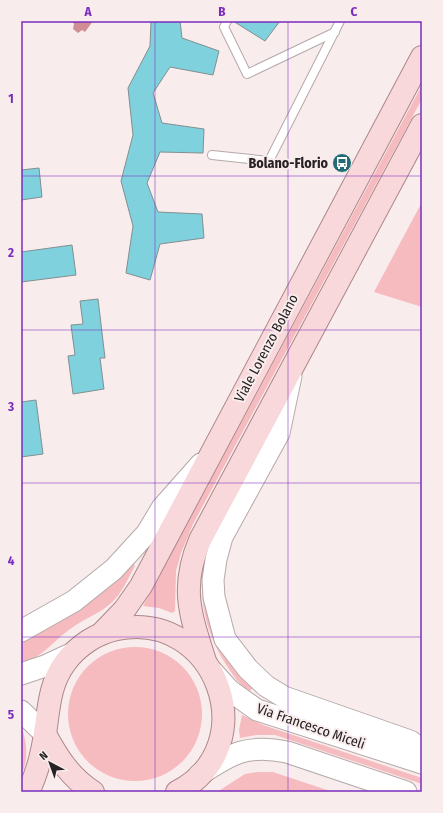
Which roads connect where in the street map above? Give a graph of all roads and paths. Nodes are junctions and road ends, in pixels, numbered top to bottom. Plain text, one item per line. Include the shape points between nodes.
1 (227, 21) edge
2 (340, 21) edge
3 (335, 32) junction
4 (422, 57) edge
5 (422, 125) edge
6 (212, 155) dead end
7 (294, 364) junction
8 (207, 458) junction
9 (21, 631) edge
10 (101, 634) junction
11 (73, 652) junction
12 (208, 665) junction
13 (21, 674) edge
14 (21, 711) edge
15 (45, 734) junction
16 (422, 750) edge
17 (422, 763) edge
18 (197, 777) junction
19 (28, 792) edge
20 (93, 792) edge
21 (177, 792) edge
22 (406, 792) edge

1 - 3 lane via 224,27 247,74
2 - 3 lane
3 - 6 lane via 269,161
4 - 8 main road, Viale Lorenzo Bolano
5 - 7 main road
7 - 12 main road via 192,559 188,583 189,604
7 - 16 main road via 279,433 222,537 216,559 214,597 225,639 248,669 266,686 284,697 410,741
8 - 9 main road via 162,508 147,533 114,569 74,601
8 - 10 main road, Viale Lorenzo Bolano via 141,586 125,609
10 - 11 main road
10 - 12 main road via 123,628 158,630 184,642
11 - 13 main road
11 - 15 main road via 59,671 50,692
12 - 17 main road, Via Francesco Miceli via 229,690 257,710
12 - 18 main road via 221,697 222,726 214,753
14 - 15 main road
15 - 19 main road via 38,767
15 - 20 main road via 66,770
18 - 21 main road
18 - 22 main road via 225,758 241,751 273,749

